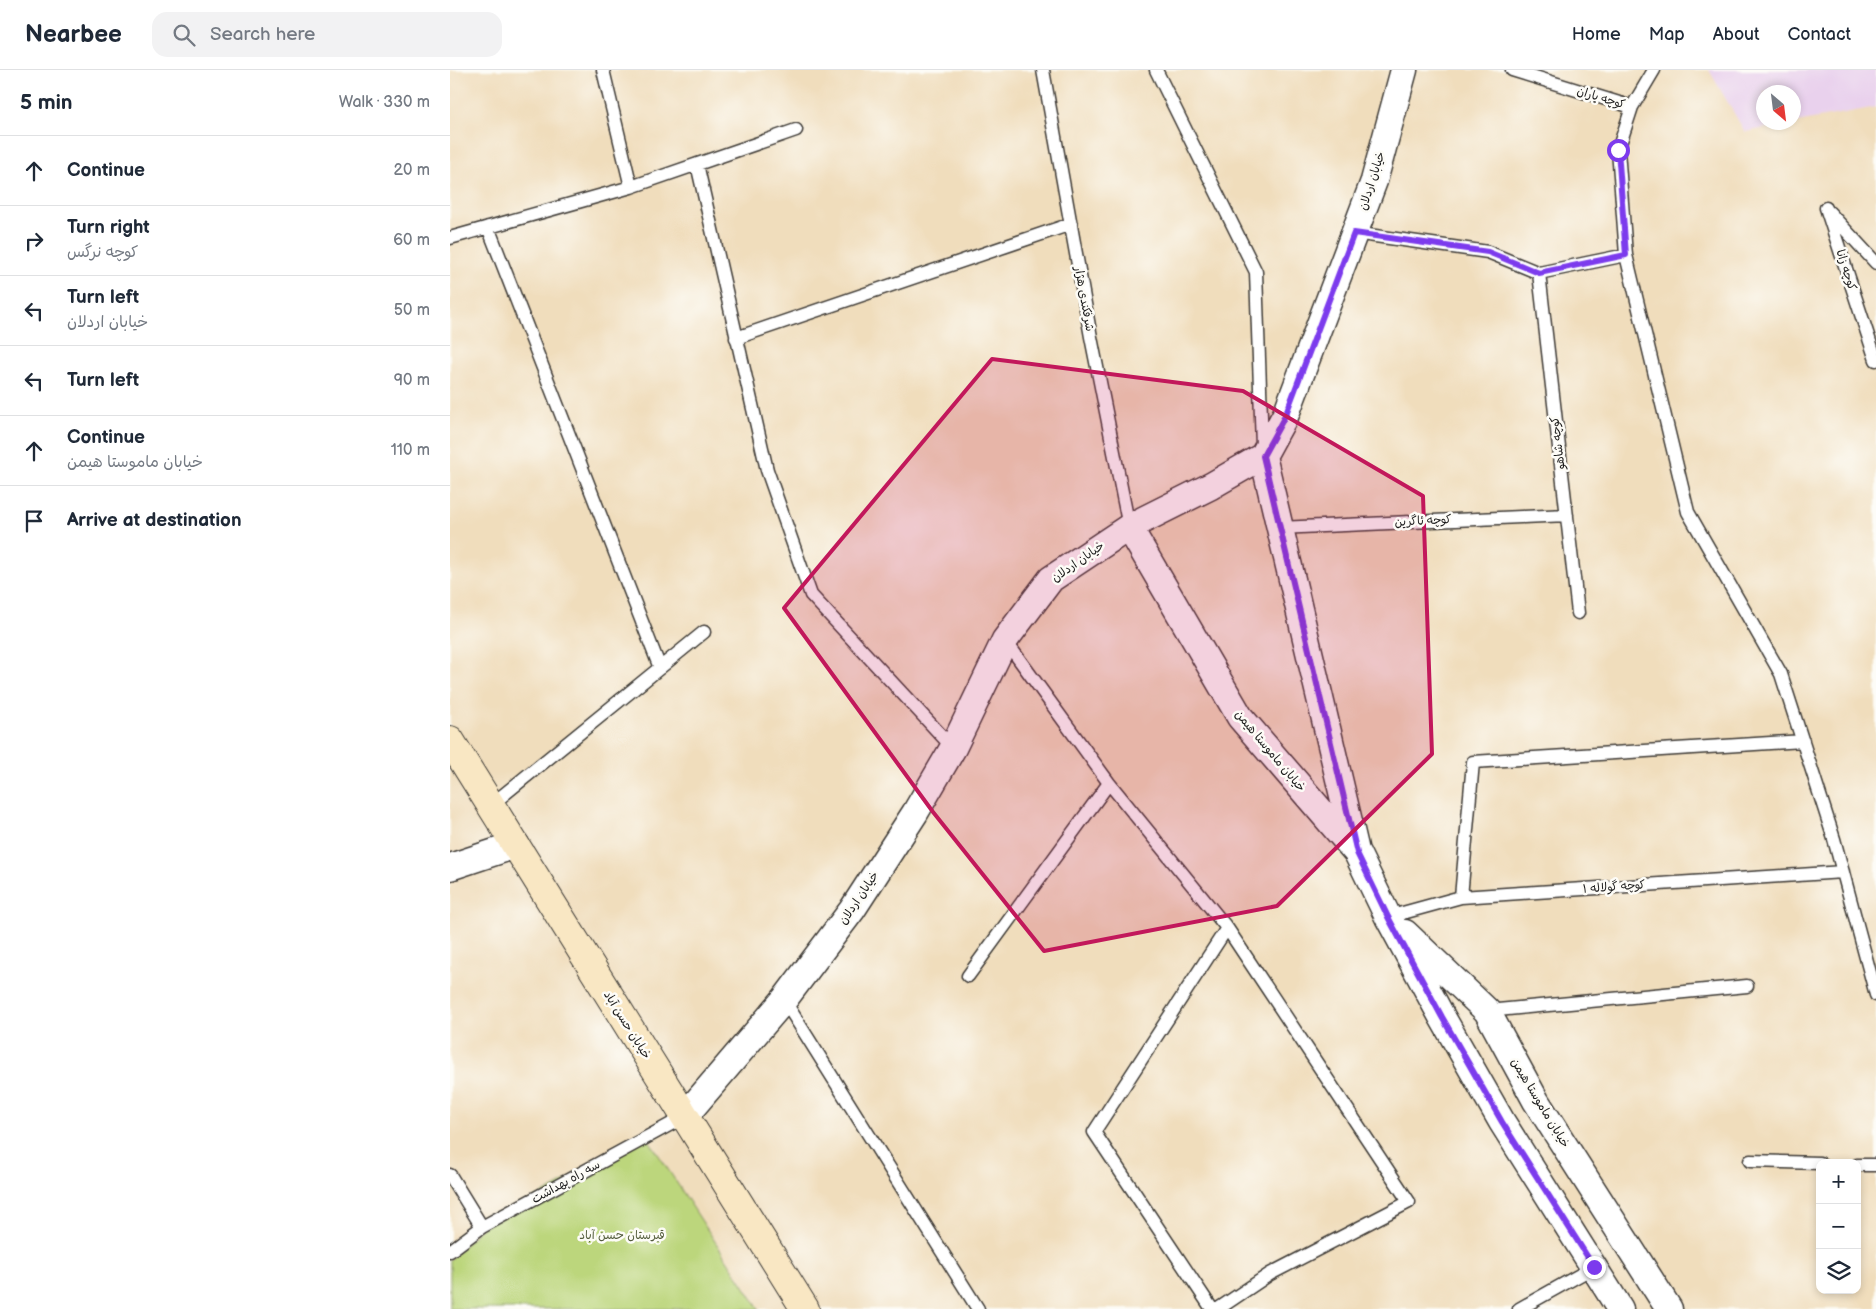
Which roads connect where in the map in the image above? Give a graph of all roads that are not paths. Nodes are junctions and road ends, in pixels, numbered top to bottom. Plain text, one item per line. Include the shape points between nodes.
1 (603, 70) edge
2 (1043, 70) edge
3 (1156, 70) edge
4 (1404, 70) edge
5 (1512, 70) edge
6 (1654, 70) edge
7 (1632, 107) junction
8 (796, 130) dead end
9 (697, 164) junction
10 (631, 187) junction
11 (1071, 224) junction
12 (488, 227) junction
13 (1354, 233) junction
14 (450, 238) edge
15 (1626, 255) junction
16 (1876, 263) edge
17 (1539, 273) junction
18 (736, 338) junction
19 (1876, 360) edge
20 (1263, 456) junction
21 (1567, 515) junction
22 (1129, 526) junction
23 (1279, 528) junction
24 (1578, 613) dead end
25 (704, 632) dead end
26 (1005, 640) junction
27 (660, 668) junction
28 (450, 740) edge
29 (1803, 740) junction
30 (953, 748) junction
31 (1110, 783) junction
32 (491, 805) junction
33 (516, 845) junction
34 (1357, 853) junction
35 (450, 867) edge
36 (1843, 872) junction
37 (1461, 897) junction
38 (1388, 917) junction
39 (1227, 928) junction
40 (1872, 961) edge
41 (968, 976) dead end
42 (1747, 986) dead end
43 (1876, 995) edge
44 (784, 1000) junction
45 (1487, 1011) junction
46 (684, 1116) junction
47 (1750, 1161) dead end
48 (1816, 1163) edge
49 (1861, 1165) edge
50 (1876, 1165) edge
51 (450, 1175) edge
52 (482, 1227) junction
53 (450, 1251) edge
54 (1594, 1267) junction
55 (805, 1309) edge
56 (978, 1309) edge
57 (1212, 1309) edge
58 (1218, 1309) edge
59 (1519, 1309) edge
60 (1620, 1309) edge
61 (1669, 1309) edge

1 - 10 lane
2 - 11 lane, شرفکندی هژار
3 - 20 lane via 1256,272
4 - 13 street, خیابان اردلان via 1374,181
5 - 7 lane, کوچه یاران
6 - 7 lane
7 - 15 lane via 1618,150
8 - 9 lane
9 - 10 lane
9 - 18 lane
10 - 12 lane
11 - 18 lane
11 - 22 lane, شرفکندی هژار
12 - 14 lane
12 - 27 lane
13 - 17 lane via 1488,252
13 - 20 street, خیابان اردلان via 1286,414
15 - 17 lane
15 - 29 lane via 1688,512 1781,674
16 - 19 lane, کوچه زانا via 1826,208
17 - 21 lane, کوچه شاهو
18 - 30 lane via 767,470 811,595
20 - 22 street, خیابان اردلان via 1211,486
20 - 23 street
21 - 23 lane, کوچه ئاگرین
21 - 24 lane, کوچه شاهو
22 - 26 street, خیابان اردلان via 1051,579
22 - 34 street, خیابان ماموستا هیمن via 1240,718
23 - 34 street
25 - 27 lane
26 - 30 street, خیابان اردلان
26 - 31 lane
27 - 32 lane
28 - 32 main road, خیابان حسن آباد
29 - 36 lane
29 - 37 lane via 1473,762
30 - 44 street, خیابان اردلان via 852,910
31 - 39 lane
31 - 41 lane
32 - 33 main road, خیابان حسن آباد
33 - 35 street
33 - 46 main road, خیابان حسن آباد
34 - 38 street, خیابان ماموستا هیمن
36 - 37 lane, کوچه گولاله ۱
36 - 40 lane
37 - 38 lane, کوچه گولاله ۱
38 - 45 street, خیابان ماموستا هیمن
38 - 54 street, خیابان ماموستا هیمن via 1502,1122
39 - 57 lane via 1094,1132
39 - 58 lane via 1409,1202 1270,1274
40 - 43 lane
42 - 45 lane
44 - 46 street, خیابان اردلان
44 - 56 lane
45 - 61 street, خیابان ماموستا هیمن via 1536,1100
46 - 52 lane, سه راه بهداشت
46 - 55 main road, خیابان حسن آباد
47 - 48 lane
49 - 50 lane
51 - 52 lane
52 - 53 lane, سه راه بهداشت
54 - 59 lane
54 - 60 street, خیابان ماموستا هیمن

